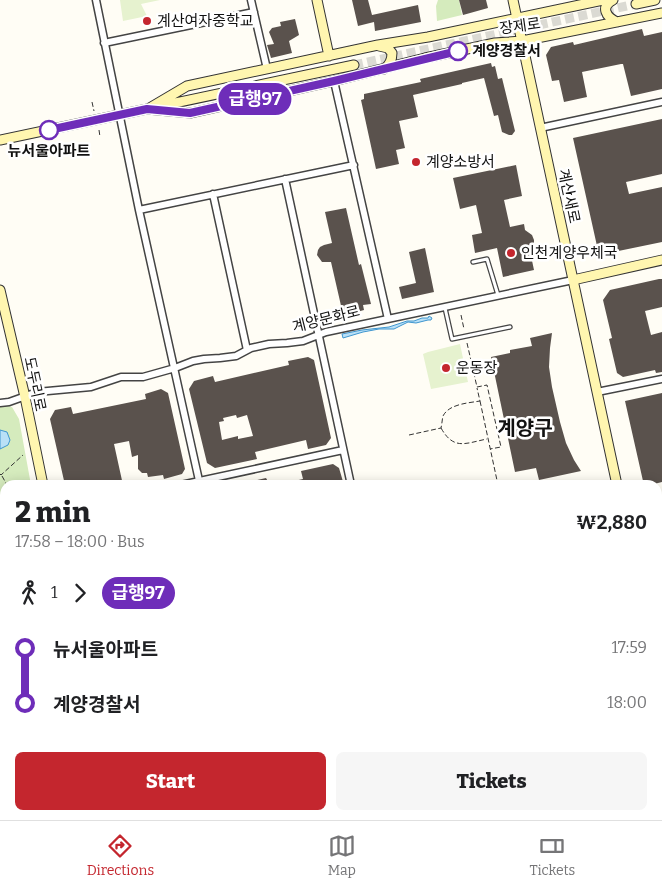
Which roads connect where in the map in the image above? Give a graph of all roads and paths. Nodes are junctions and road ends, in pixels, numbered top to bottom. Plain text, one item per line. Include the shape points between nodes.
1 (96, 0) edge
2 (251, 0) edge
3 (317, 0) edge
4 (513, 0) edge
5 (603, 0) edge
6 (613, 0) edge
7 (656, 0) edge
8 (636, 4) dead end
9 (254, 12) junction
10 (662, 13) edge
11 (517, 18) junction
12 (617, 22) junction
13 (522, 41) junction
14 (104, 43) junction
15 (378, 45) junction
16 (329, 56) junction
17 (354, 65) tunnel mouth
18 (267, 69) junction
19 (384, 69) junction
20 (334, 81) junction
21 (662, 102) edge
22 (147, 109) junction
23 (118, 115) junction
24 (540, 128) junction
25 (0, 140) edge
26 (354, 165) junction
27 (285, 179) junction
28 (213, 194) junction
29 (139, 210) junction
30 (662, 260) edge
31 (473, 262) dead end
32 (573, 280) junction
33 (0, 290) edge
34 (498, 296) junction
35 (444, 307) junction
36 (461, 315) dead end
37 (388, 319) junction
38 (510, 327) dead end
39 (319, 335) junction
40 (465, 336) junction
41 (247, 350) junction
42 (175, 368) junction
43 (662, 379) edge
44 (477, 387) junction
45 (597, 392) junction
46 (25, 397) junction
47 (480, 401) junction
48 (0, 403) edge
49 (441, 428) junction
50 (408, 435) dead end
51 (488, 438) junction
52 (490, 449) junction
53 (344, 450) junction
54 (23, 456) dead end
55 (1, 474) edge
56 (42, 480) edge
57 (199, 480) edge
58 (213, 480) edge
59 (350, 480) edge
60 (497, 480) edge
61 (616, 480) edge

1 - 14 street
2 - 9 street
3 - 16 main road
4 - 11 main road, 계산새로
5 - 11 main road, 장제로
6 - 12 main road via 608,3 607,14
7 - 8 main road
9 - 14 street
9 - 18 street
10 - 12 main road, 장제로
11 - 13 main road, 계산새로
11 - 15 main road, 장제로
12 - 13 main road, 장제로
13 - 19 main road, 장제로 via 495,43
13 - 24 main road, 계산새로
14 - 23 street
15 - 16 main road, 장제로
15 - 19 main road via 392,53 392,60
16 - 18 main road, 장제로
17 - 22 main road, 장제로
18 - 22 main road, 장제로 via 187,86
19 - 20 main road, 장제로
20 - 22 main road, 장제로 via 190,113
20 - 26 street
21 - 24 street
22 - 23 main road, 장제로
23 - 25 main road, 장제로
23 - 29 street
24 - 32 main road, 계산새로
26 - 27 street
26 - 37 street
27 - 28 street
27 - 39 street
28 - 29 street
28 - 41 street
29 - 42 street
30 - 32 main road, 계양문화로
31 - 34 lane via 487,260
32 - 34 street, 계양문화로
32 - 45 main road, 계산새로
33 - 46 main road, 도두리로
34 - 35 street, 계양문화로
35 - 37 street, 계양문화로
35 - 40 lane via 452,339
36 - 40 path
37 - 39 street, 계양문화로
38 - 40 lane
39 - 41 street, 계양문화로 via 303,341
39 - 53 street
40 - 44 path
41 - 42 street, 계양문화로 via 236,356 193,361
42 - 46 street, 계양문화로 via 143,377 121,378 91,387 37,392
42 - 57 street
43 - 45 street
44 - 47 path
44 - 52 path via 487,385 500,447
45 - 61 main road, 계산새로
46 - 48 street, 계양문화로
46 - 56 main road, 도두리로
47 - 49 path via 450,408 442,418
47 - 51 path
49 - 50 path
49 - 51 path via 446,437 458,444
51 - 52 path
52 - 60 path
53 - 58 street
53 - 59 street
54 - 55 path

